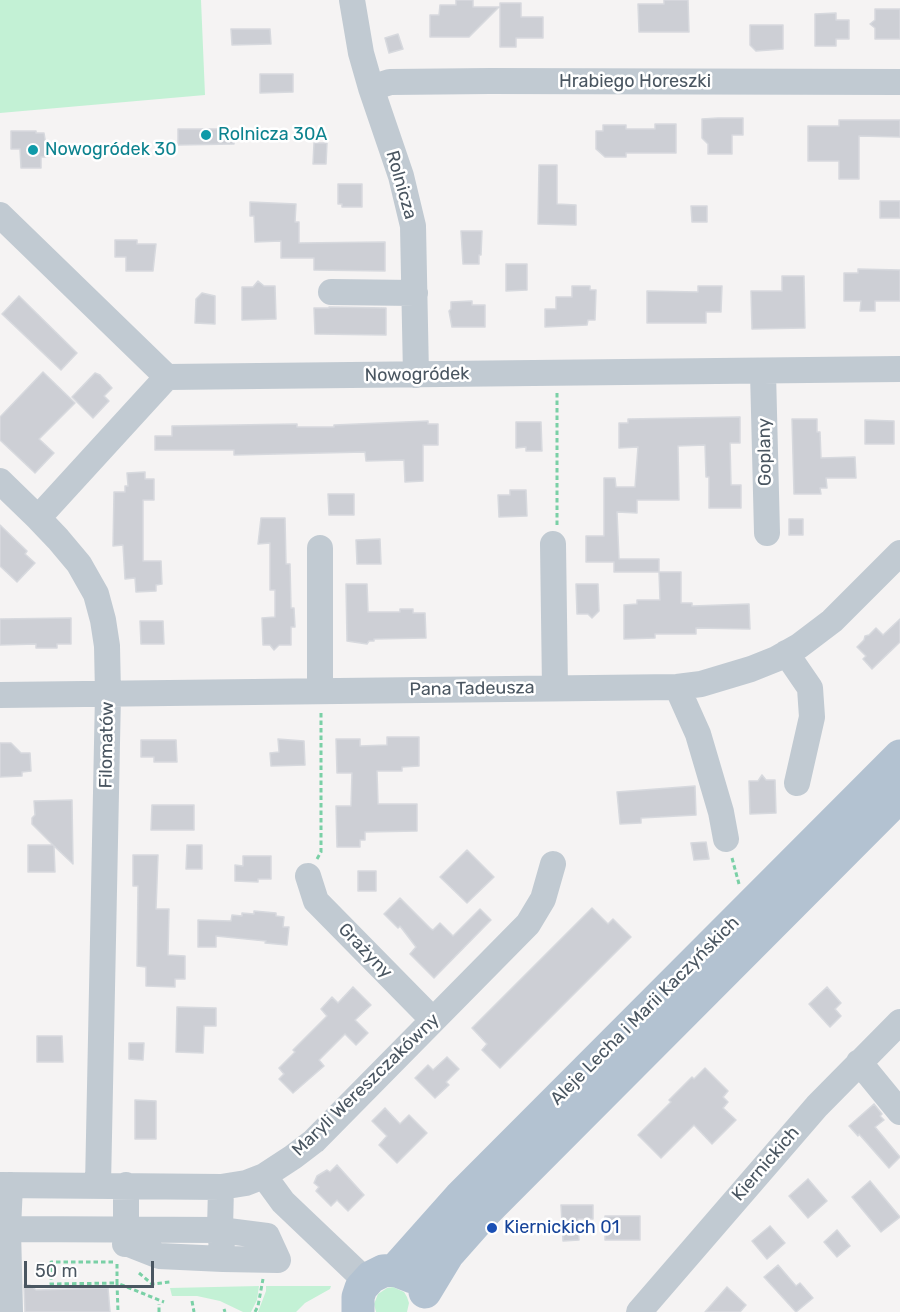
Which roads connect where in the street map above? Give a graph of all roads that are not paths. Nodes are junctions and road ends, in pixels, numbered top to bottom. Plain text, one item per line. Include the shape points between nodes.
1 (352, 0) edge
2 (900, 82) edge
3 (370, 88) junction
4 (0, 214) edge
5 (331, 292) dead end
6 (415, 292) junction
7 (900, 369) edge
8 (763, 372) junction
9 (416, 375) junction
10 (167, 377) junction
11 (0, 481) edge
12 (38, 518) junction
13 (766, 533) dead end
14 (553, 544) road end
15 (320, 548) dead end
16 (900, 552) edge
17 (786, 653) junction
18 (677, 687) junction
19 (555, 688) junction
20 (108, 694) junction
21 (0, 695) edge
22 (321, 701) junction
23 (900, 756) edge
24 (797, 783) dead end
25 (900, 796) edge
26 (726, 839) road end
27 (553, 864) dead end
28 (308, 876) road end
29 (433, 1020) junction
30 (900, 1022) edge
31 (859, 1062) junction
32 (900, 1112) edge
33 (264, 1176) junction
34 (5, 1185) edge
35 (98, 1185) junction
36 (126, 1185) junction
37 (221, 1187) junction
38 (220, 1230) junction
39 (9, 1237) junction
40 (126, 1237) junction
41 (223, 1259) junction
42 (381, 1276) junction
43 (426, 1302) edge
44 (10, 1312) edge
45 (358, 1312) edge
46 (639, 1312) edge

1 - 3 street, Rolnicza
2 - 3 street, Hrabiego Horeszki via 390,82
3 - 6 street, Rolnicza via 409,204
4 - 10 street
5 - 6 street
6 - 9 street, Rolnicza
7 - 8 street, Nowogródek
8 - 9 street, Nowogródek
8 - 13 street, Goplany
9 - 10 street, Nowogródek
10 - 12 street
11 - 12 street, Filomatów
12 - 20 street, Filomatów via 79,564 96,594 104,620
14 - 19 street
15 - 22 street
16 - 17 street, Pana Tadeusza via 832,621
17 - 18 street, Pana Tadeusza via 729,676
17 - 24 street via 810,688 812,717
18 - 19 street, Pana Tadeusza
18 - 26 street via 698,734
19 - 22 street, Pana Tadeusza
20 - 21 street, Pana Tadeusza
20 - 22 street, Pana Tadeusza
20 - 35 street, Filomatów
23 - 42 main road, Aleje Lecha i Marii Kaczyńskich
25 - 43 main road, Aleje Lecha i Marii Kaczyńskich via 487,1210 448,1254
27 - 29 street, Maryli Wereszczakówny via 543,899 528,924
28 - 29 street, Grażyny via 316,900
29 - 33 street, Maryli Wereszczakówny via 314,1141
30 - 31 street, Kiernickich
31 - 32 street
31 - 46 street, Kiernickich
33 - 37 street, Maryli Wereszczakówny
33 - 42 street via 283,1202
34 - 35 street, Maryli Wereszczakówny
34 - 39 street
35 - 36 street, Maryli Wereszczakówny
36 - 37 street, Maryli Wereszczakówny
36 - 40 street
37 - 38 street
38 - 40 street
38 - 41 street
38 - 41 street via 267,1236 278,1260
39 - 40 street
39 - 44 street
40 - 41 street via 159,1256
42 - 43 main road via 403,1272 416,1279
42 - 45 main road via 358,1297

